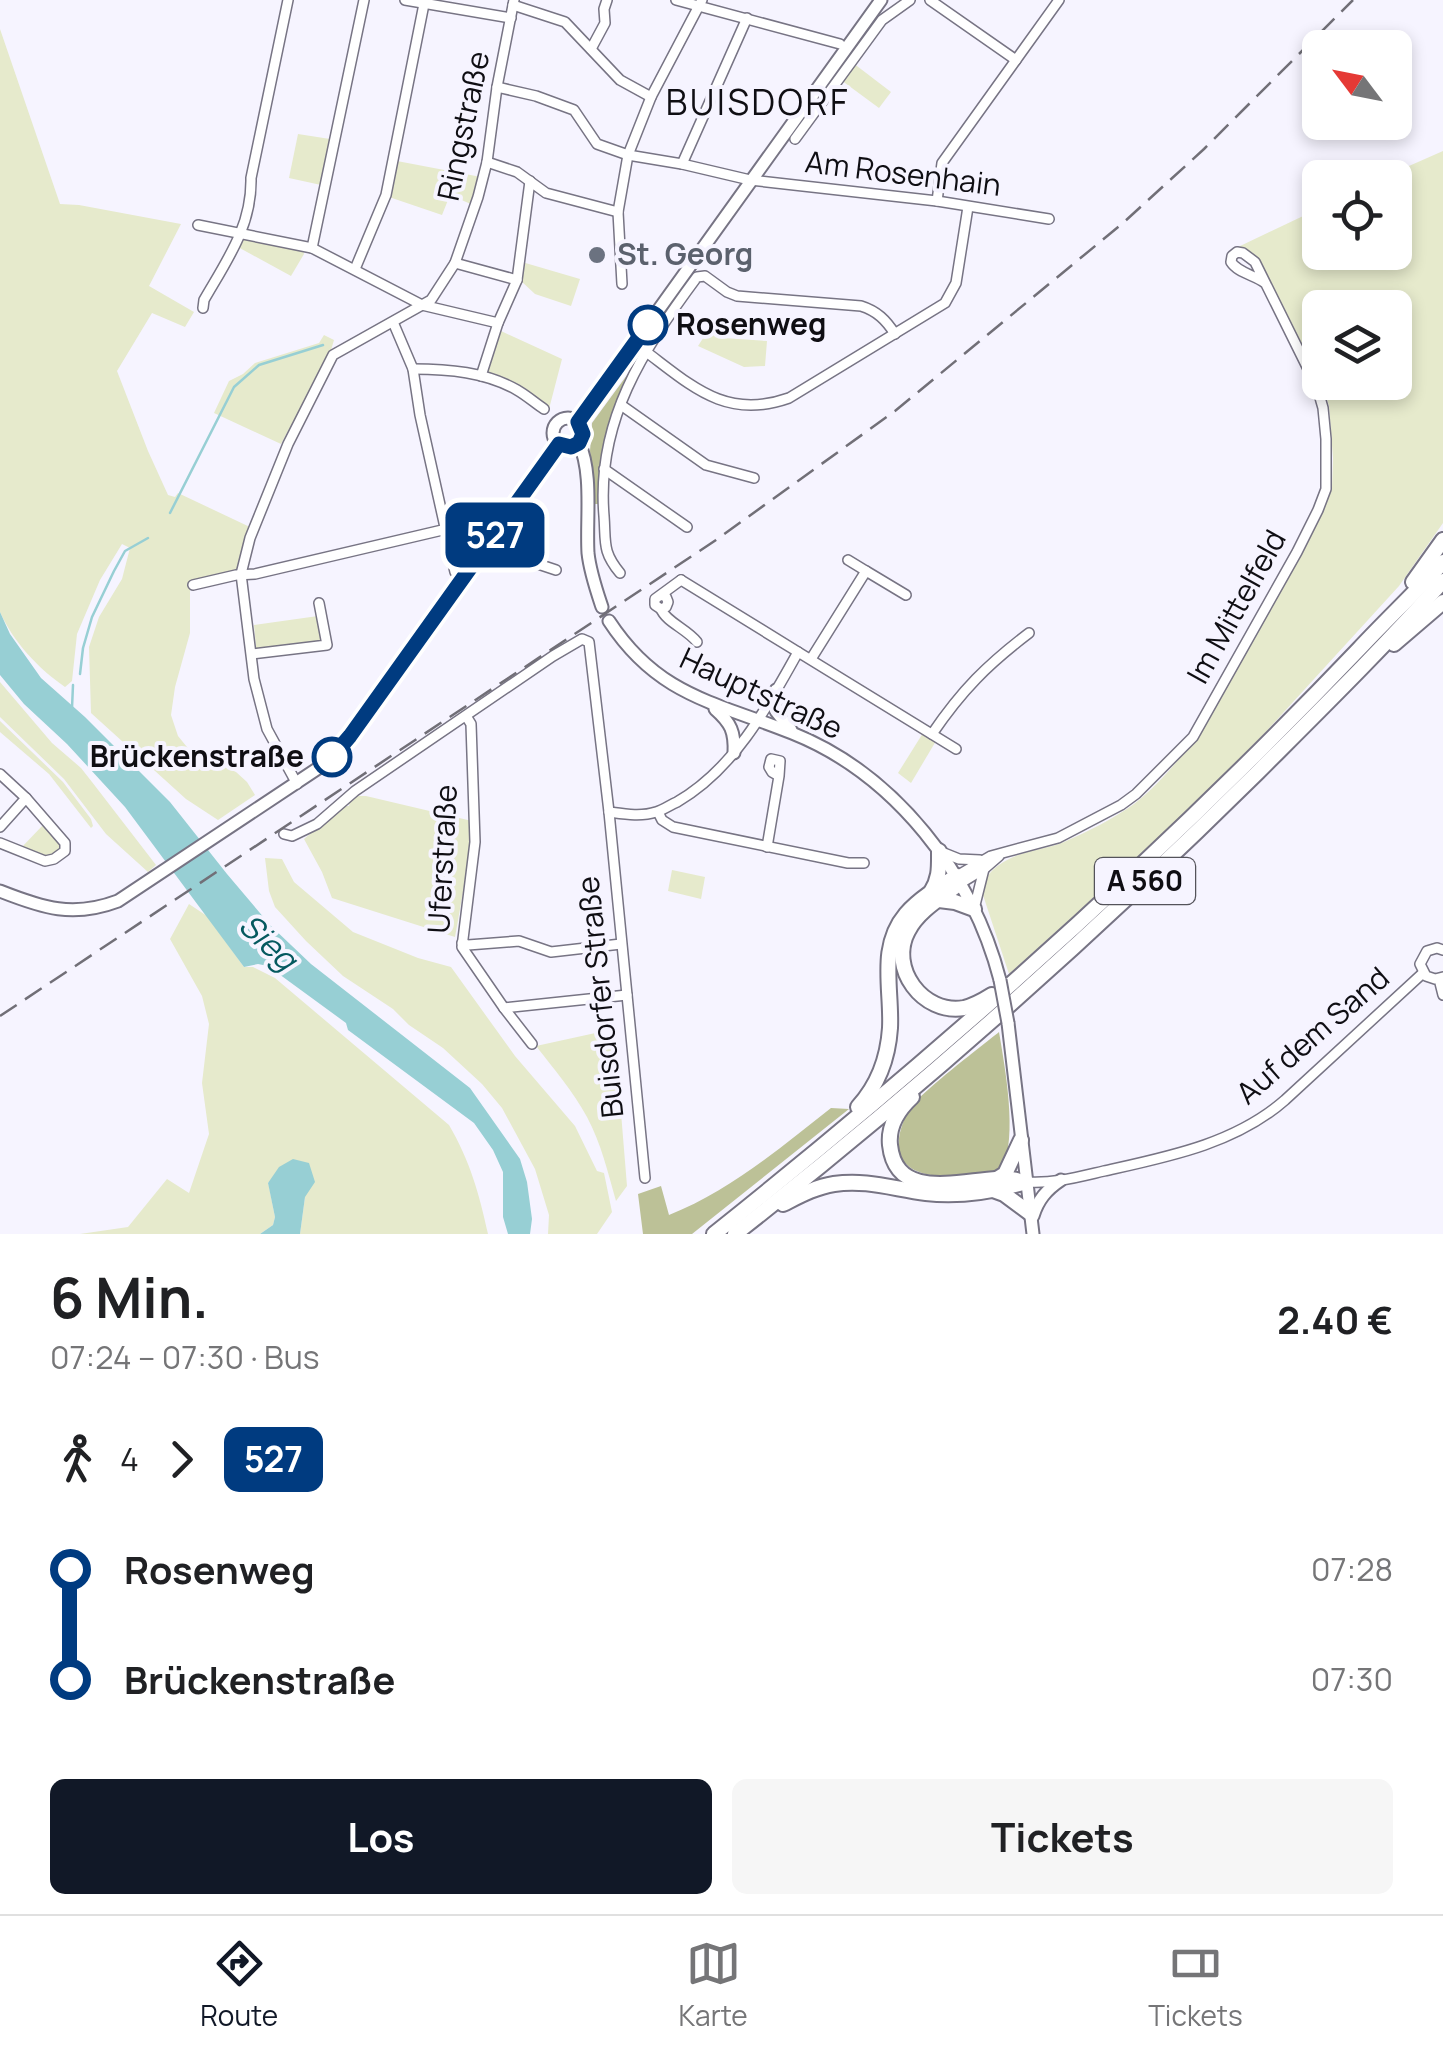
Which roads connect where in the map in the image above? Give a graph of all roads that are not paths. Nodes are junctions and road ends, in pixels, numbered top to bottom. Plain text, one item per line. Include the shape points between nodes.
1 (288, 0) edge
2 (364, 0) edge
3 (405, 0) edge
4 (607, 0) edge
5 (676, 0) edge
6 (881, 0) edge
7 (910, 0) edge
8 (930, 0) edge
9 (1058, 0) edge
10 (514, 3) edge
11 (701, 3) edge
12 (424, 4) junction
13 (511, 18) junction
14 (746, 18) junction
15 (840, 44) dead end
16 (591, 49) junction
17 (1016, 60) junction
18 (498, 88) junction
19 (650, 97) junction
20 (795, 140) dead end
21 (628, 155) junction
22 (487, 162) junction
23 (682, 164) junction
24 (750, 180) junction
25 (530, 181) junction
26 (937, 202) junction
27 (968, 207) junction
28 (618, 212) junction
29 (1049, 219) dead end
30 (198, 225) dead end
31 (243, 233) junction
32 (312, 248) junction
33 (454, 262) junction
34 (355, 269) junction
35 (517, 280) junction
36 (1265, 283) dead end
37 (622, 284) dead end
38 (422, 305) junction
39 (203, 308) dead end
40 (393, 322) junction
41 (498, 323) junction
42 (895, 334) junction
43 (640, 348) junction
44 (412, 369) junction
45 (481, 376) junction
46 (620, 405) junction
47 (544, 409) dead end
48 (578, 422) junction
49 (579, 443) junction
50 (559, 444) junction
51 (604, 469) junction
52 (754, 478) dead end
53 (687, 528) dead end
54 (447, 529) junction
55 (499, 529) junction
56 (1443, 540) edge
57 (848, 560) dead end
58 (1443, 562) edge
59 (475, 564) junction
60 (556, 570) dead end
61 (866, 571) junction
62 (620, 573) dead end
63 (240, 574) junction
64 (463, 579) junction
65 (1443, 581) edge
66 (193, 585) dead end
67 (906, 595) dead end
68 (1443, 602) edge
69 (319, 603) dead end
70 (602, 606) dead end
71 (609, 621) dead end
72 (1376, 630) junction
73 (1029, 633) dead end
74 (588, 642) joint
75 (697, 642) dead end
76 (798, 652) junction
77 (252, 654) junction
78 (811, 660) junction
79 (776, 690) junction
80 (1336, 693) junction
81 (708, 703) junction
82 (466, 716) junction
83 (757, 721) junction
84 (794, 733) junction
85 (932, 734) junction
86 (956, 749) dead end
87 (734, 753) junction
88 (0, 774) edge
89 (779, 776) dead end
90 (296, 784) junction
91 (26, 798) junction
92 (609, 812) junction
93 (658, 812) junction
94 (0, 826) edge
95 (284, 834) dead end
96 (0, 842) edge
97 (767, 847) junction
98 (939, 851) junction
99 (864, 863) dead end
100 (983, 864) junction
101 (959, 880) junction
102 (0, 891) edge
103 (935, 896) junction
104 (974, 909) junction
105 (462, 943) junction
106 (621, 944) junction
107 (1443, 950) edge
108 (1026, 972) junction
109 (1423, 973) junction
110 (1441, 978) edge
111 (627, 994) junction
112 (1443, 996) edge
113 (504, 1008) junction
114 (532, 1044) dead end
115 (946, 1060) junction
116 (1021, 1140) junction
117 (811, 1156) junction
118 (645, 1178) dead end
119 (1060, 1180) junction
120 (1026, 1182) junction
121 (994, 1185) junction
122 (756, 1217) junction
123 (1032, 1223) edge
124 (714, 1234) edge
125 (735, 1234) edge

1 - 31 street
2 - 32 street
3 - 12 street
4 - 16 street via 606,23
5 - 11 street
6 - 24 main road
7 - 20 street via 882,20
8 - 17 street
9 - 17 street
10 - 13 street, Ringstraße
10 - 16 street via 566,22
11 - 14 street
11 - 19 street
12 - 13 street
12 - 34 street via 386,195
13 - 18 street, Ringstraße
14 - 15 street
14 - 23 street
16 - 19 street via 620,80
17 - 26 street via 942,163
18 - 21 street via 574,110 597,144
18 - 22 street, Ringstraße
19 - 21 street
21 - 23 street, Am Rosenhain
21 - 28 street
22 - 25 street
22 - 33 street, Ringstraße
23 - 24 street, Am Rosenhain
24 - 26 street, Am Rosenhain
24 - 43 main road
25 - 28 street via 546,193
25 - 35 street
26 - 27 street, Am Rosenhain
27 - 29 street, Am Rosenhain
27 - 42 street via 952,294
28 - 37 street
30 - 31 street
31 - 32 street
31 - 39 street
32 - 34 street
33 - 35 street
33 - 38 street, Ringstraße
34 - 38 street
35 - 41 street
36 - 100 street, Im Mittelfeld via 1323,408 1328,459 1318,510 1188,742 1121,805 1058,838
38 - 40 street, Ringstraße
38 - 41 street
40 - 44 street
40 - 63 street via 333,356 288,444
41 - 45 street
42 - 43 street via 789,398 752,406 708,396
42 - 43 street via 882,316 861,306 737,296 701,275
43 - 46 street
43 - 48 main road
44 - 45 street
44 - 54 street
45 - 47 street via 515,388
46 - 51 street
46 - 52 street via 706,465
48 - 49 main road
48 - 50 main road via 558,422
49 - 50 main road
49 - 70 main road via 588,555
50 - 55 main road
51 - 53 street
51 - 62 street via 607,556
54 - 55 street via 485,520
54 - 63 street
54 - 64 street via 455,572
55 - 59 main road
56 - 72 highway
57 - 61 street
58 - 72 highway, A 560
59 - 60 street via 526,560
59 - 64 main road
61 - 67 street
61 - 78 street
63 - 66 street
63 - 77 street
64 - 90 main road via 350,736
65 - 80 highway, A 560
68 - 80 highway
69 - 77 street via 326,645
71 - 81 main road, Hauptstraße via 636,658
72 - 108 highway, A 560 via 1255,757
73 - 85 street via 980,672
74 - 82 street, Uferstraße via 568,646
74 - 92 street, Buisdorfer Straße
75 - 76 street via 661,609 668,602 662,595 682,576
76 - 78 street
76 - 79 street
77 - 90 street via 267,729
78 - 85 street
79 - 83 street
79 - 84 main road via 776,711
80 - 115 highway, A 560 via 1187,841
81 - 83 main road, Hauptstraße
81 - 87 main road via 732,727
82 - 95 street, Uferstraße via 317,824
82 - 105 street, Uferstraße via 475,842
83 - 84 main road, Hauptstraße
83 - 87 street
84 - 98 main road, Hauptstraße via 848,763 903,807
85 - 86 street
87 - 93 street via 699,788
88 - 91 street
89 - 97 street
90 - 102 main road via 118,902 63,910
91 - 94 street
91 - 96 street via 65,851 49,861
92 - 93 street
92 - 106 street, Buisdorfer Straße
93 - 97 street via 672,827
97 - 99 street
98 - 100 street
98 - 101 main road, Hauptstraße
98 - 103 highway
100 - 101 street, Im Mittelfeld
100 - 104 street
101 - 103 highway
101 - 104 main road, Hauptstraße
103 - 104 highway
103 - 108 highway via 902,945 908,979 926,999 965,1008
103 - 117 highway via 904,915 891,941 888,1046 876,1082
104 - 116 main road, Hauptstraße, bridge via 1000,980
105 - 106 street via 518,940 552,952
105 - 113 street, Uferstraße
106 - 111 street, Buisdorfer Straße
107 - 109 street, Auf dem Sand via 1423,954
108 - 117 highway, A 560
109 - 110 street
109 - 119 street, Auf dem Sand via 1257,1122 1167,1156
110 - 112 street
111 - 113 street
111 - 118 street, Buisdorfer Straße
113 - 114 street, Uferstraße
115 - 121 highway via 895,1119 890,1142 896,1164 910,1178 932,1184
115 - 122 highway, A 560
116 - 120 main road, Hauptstraße
116 - 121 highway
117 - 124 highway, A 560
119 - 120 street, Auf dem Sand
119 - 123 main road via 1046,1190
120 - 121 highway via 1011,1178
120 - 123 main road, Hauptstraße
121 - 122 highway via 930,1194 831,1184
121 - 123 highway
122 - 125 highway, A 560

